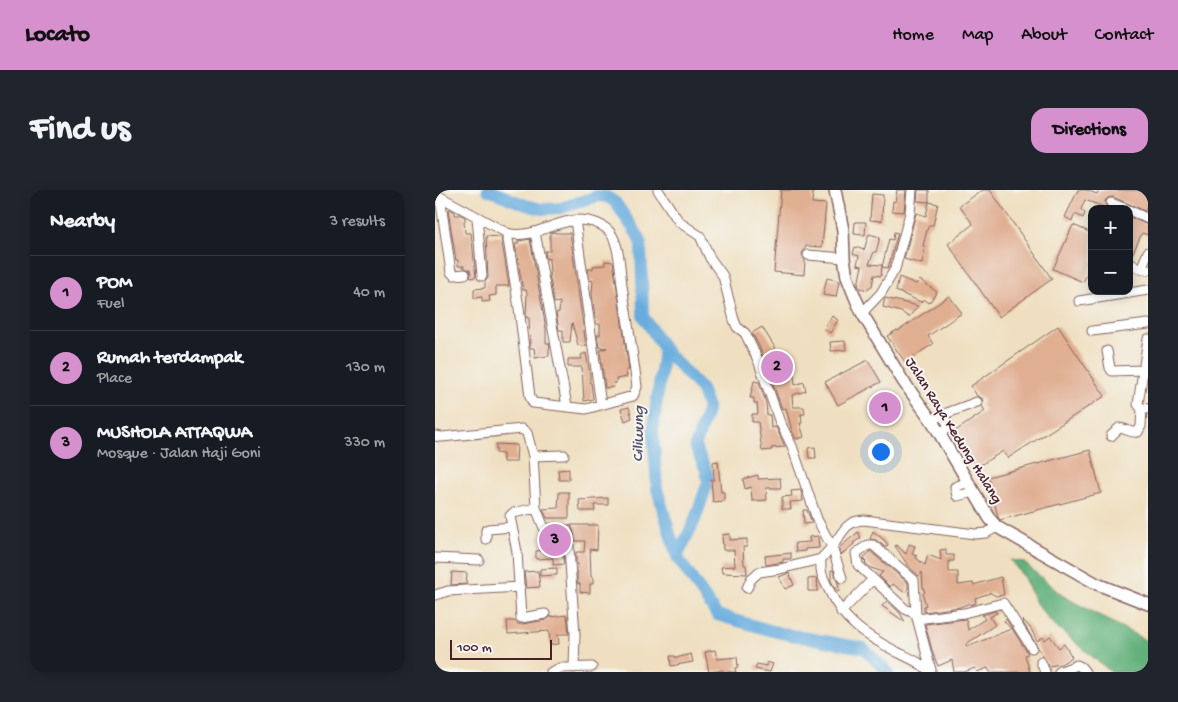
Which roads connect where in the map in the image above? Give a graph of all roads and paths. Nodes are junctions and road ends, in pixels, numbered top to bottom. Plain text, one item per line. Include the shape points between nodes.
1 (658, 190) edge
2 (835, 190) edge
3 (912, 190) edge
4 (437, 196) edge
5 (1111, 203) dead end
6 (1116, 205) edge
7 (1133, 211) edge
8 (1147, 215) edge
9 (477, 217) junction
10 (575, 220) junction
11 (535, 232) junction
12 (507, 233) junction
13 (1148, 252) edge
14 (808, 255) dead end
15 (844, 258) junction
16 (1144, 269) edge
17 (465, 274) dead end
18 (482, 276) dead end
19 (1148, 290) edge
20 (1079, 301) dead end
21 (862, 313) junction
22 (1148, 324) edge
23 (1092, 331) dead end
24 (1148, 339) edge
25 (1107, 351) dead end
26 (1143, 370) junction
27 (977, 402) dead end
28 (601, 405) junction
29 (567, 406) junction
30 (1145, 409) edge
31 (942, 415) junction
32 (932, 421) junction
33 (939, 433) junction
34 (435, 436) edge
35 (1111, 436) dead end
36 (564, 455) dead end
37 (533, 456) junction
38 (536, 508) junction
39 (512, 527) junction
40 (997, 527) junction
41 (486, 539) dead end
42 (832, 547) junction
43 (435, 558) edge
44 (821, 559) junction
45 (479, 560) dead end
46 (842, 578) dead end
47 (873, 579) junction
48 (520, 587) junction
49 (747, 588) dead end
50 (435, 595) edge
51 (1148, 604) edge
52 (841, 612) junction
53 (545, 614) dead end
54 (916, 616) junction
55 (1032, 648) dead end
56 (1041, 662) dead end
57 (591, 667) dead end
58 (574, 668) junction
59 (551, 672) edge
60 (930, 672) edge
61 (1045, 672) edge
62 (1059, 672) edge
63 (1085, 672) edge

1 - 42 street via 679,222 700,236 723,276 734,320 758,360 817,519
2 - 15 main road, Jalan Raya Kedung Halang via 843,230
3 - 21 street via 910,213 895,269 881,293
4 - 9 street
4 - 17 street via 451,272
5 - 6 street
7 - 8 street
9 - 12 street
9 - 18 street
10 - 11 street
10 - 28 street
10 - 28 street via 600,224 613,236 636,379 633,396
11 - 12 street
11 - 29 street
12 - 29 street via 530,397 537,404
13 - 16 street
14 - 15 street
15 - 21 main road, Jalan Raya Kedung Halang via 847,277
19 - 20 street
21 - 32 main road, Jalan Raya Kedung Halang
22 - 23 street
24 - 26 street
25 - 26 street via 1112,371
26 - 30 street via 1138,404
27 - 31 street
28 - 29 street via 586,409
30 - 35 street via 1138,432 1119,428
31 - 32 street
31 - 33 street via 950,426
32 - 33 main road, Jalan Raya Kedung Halang
33 - 40 main road, Jalan Raya Kedung Halang
34 - 37 street via 522,429 527,433
36 - 37 street
37 - 38 street
38 - 39 street via 511,514
38 - 58 street via 544,528 567,530 568,534 575,634
39 - 41 street via 488,529
39 - 48 street
40 - 42 street via 975,534 858,520 839,535
40 - 51 main road, Jalan Raya Kedung Halang via 1097,584
42 - 44 street
42 - 46 street
43 - 45 street
44 - 49 street via 759,572
44 - 52 street via 820,571
47 - 52 street
47 - 54 street
47 - 54 street via 858,564 856,552 871,544 914,580
48 - 50 street via 449,591
48 - 53 street via 521,618
52 - 60 street via 860,630 923,664
54 - 55 street via 963,613 1003,603
54 - 60 street
56 - 61 street
57 - 58 street
58 - 59 street
62 - 63 street via 1077,665

